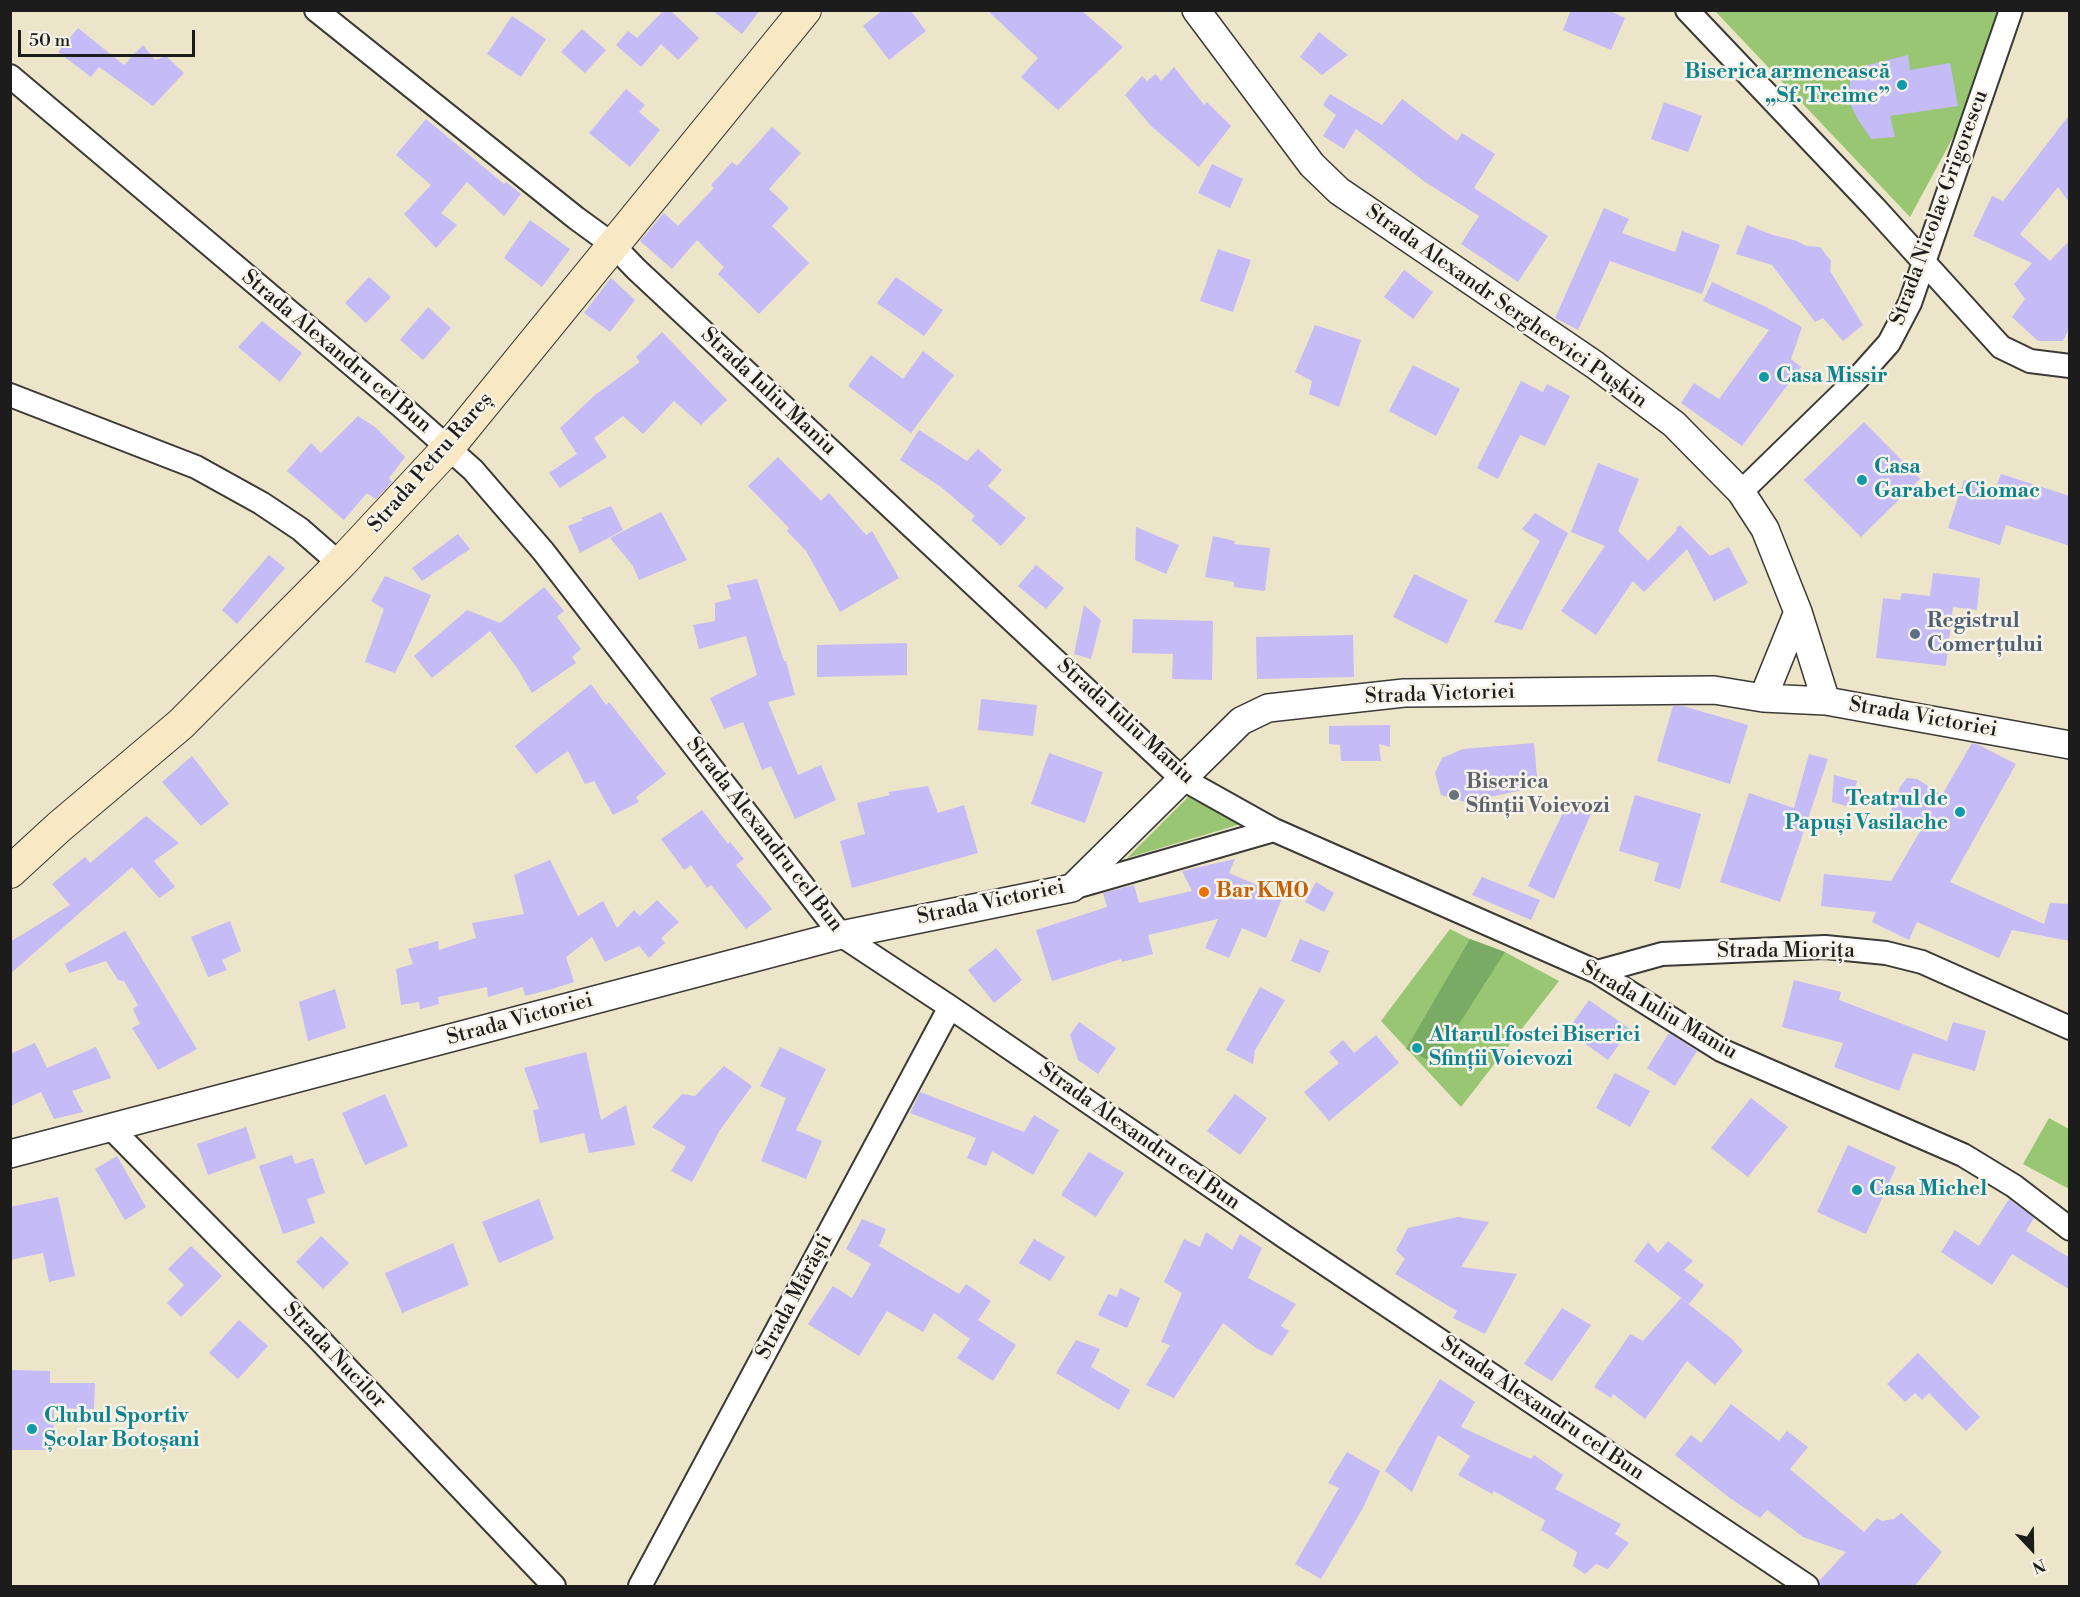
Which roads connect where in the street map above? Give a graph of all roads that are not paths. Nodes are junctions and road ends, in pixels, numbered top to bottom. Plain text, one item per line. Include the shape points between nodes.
1 (316, 10) edge
2 (805, 10) edge
3 (1196, 10) edge
4 (1687, 10) edge
5 (2011, 10) edge
6 (10, 76) edge
7 (613, 245) junction
8 (1924, 261) junction
9 (2070, 366) edge
10 (10, 395) edge
11 (448, 447) junction
12 (1741, 492) junction
13 (340, 564) junction
14 (1797, 612) junction
15 (1763, 698) junction
16 (1826, 701) junction
17 (2070, 745) edge
18 (1181, 778) junction
19 (1274, 830) junction
20 (10, 872) edge
21 (1072, 888) junction
22 (841, 935) junction
23 (1597, 972) junction
24 (950, 1007) junction
25 (2070, 1028) edge
26 (111, 1128) junction
27 (10, 1154) edge
28 (2070, 1229) edge
29 (554, 1587) edge
30 (640, 1587) edge
31 (1807, 1587) edge

1 - 7 street, Strada Iuliu Maniu
2 - 7 main road, Strada Petru Rareș
3 - 12 street, Strada Alexandr Sergheevici Pușkin via 1312,165 1339,191 1595,365 1674,424
4 - 8 street
5 - 8 street, Strada Nicolae Grigorescu
6 - 11 street, Strada Alexandru cel Bun
7 - 11 main road, Strada Petru Rareș
7 - 18 street, Strada Iuliu Maniu
8 - 9 street via 2001,347 2030,361
8 - 12 street, Strada Nicolae Grigorescu via 1910,303 1889,343
10 - 13 street via 196,467 300,529
11 - 13 main road, Strada Petru Rareș
11 - 22 street, Strada Alexandru cel Bun via 543,551
12 - 14 street, Strada Alexandr Sergheevici Pușkin via 1765,529
13 - 20 main road, Strada Petru Rareș via 181,724
14 - 15 street
14 - 16 street, Strada Alexandr Sergheevici Pușkin
15 - 16 street, Strada Victoriei
15 - 18 street, Strada Victoriei via 1714,690 1404,693 1268,708 1241,720
16 - 17 street, Strada Victoriei
18 - 19 street, Strada Iuliu Maniu
18 - 21 street, Strada Victoriei
19 - 21 street
19 - 23 street, Strada Iuliu Maniu
21 - 22 street, Strada Victoriei
22 - 24 street, Strada Alexandru cel Bun
22 - 26 street, Strada Victoriei
23 - 25 street, Strada Miorița via 1662,954 1825,947 1886,953 1922,962
23 - 28 street, Strada Iuliu Maniu via 1721,1050 1963,1155 2014,1186
24 - 30 street, Strada Mărăști
24 - 31 street, Strada Alexandru cel Bun
26 - 27 street, Strada Victoriei
26 - 29 street, Strada Nucilor via 316,1336

